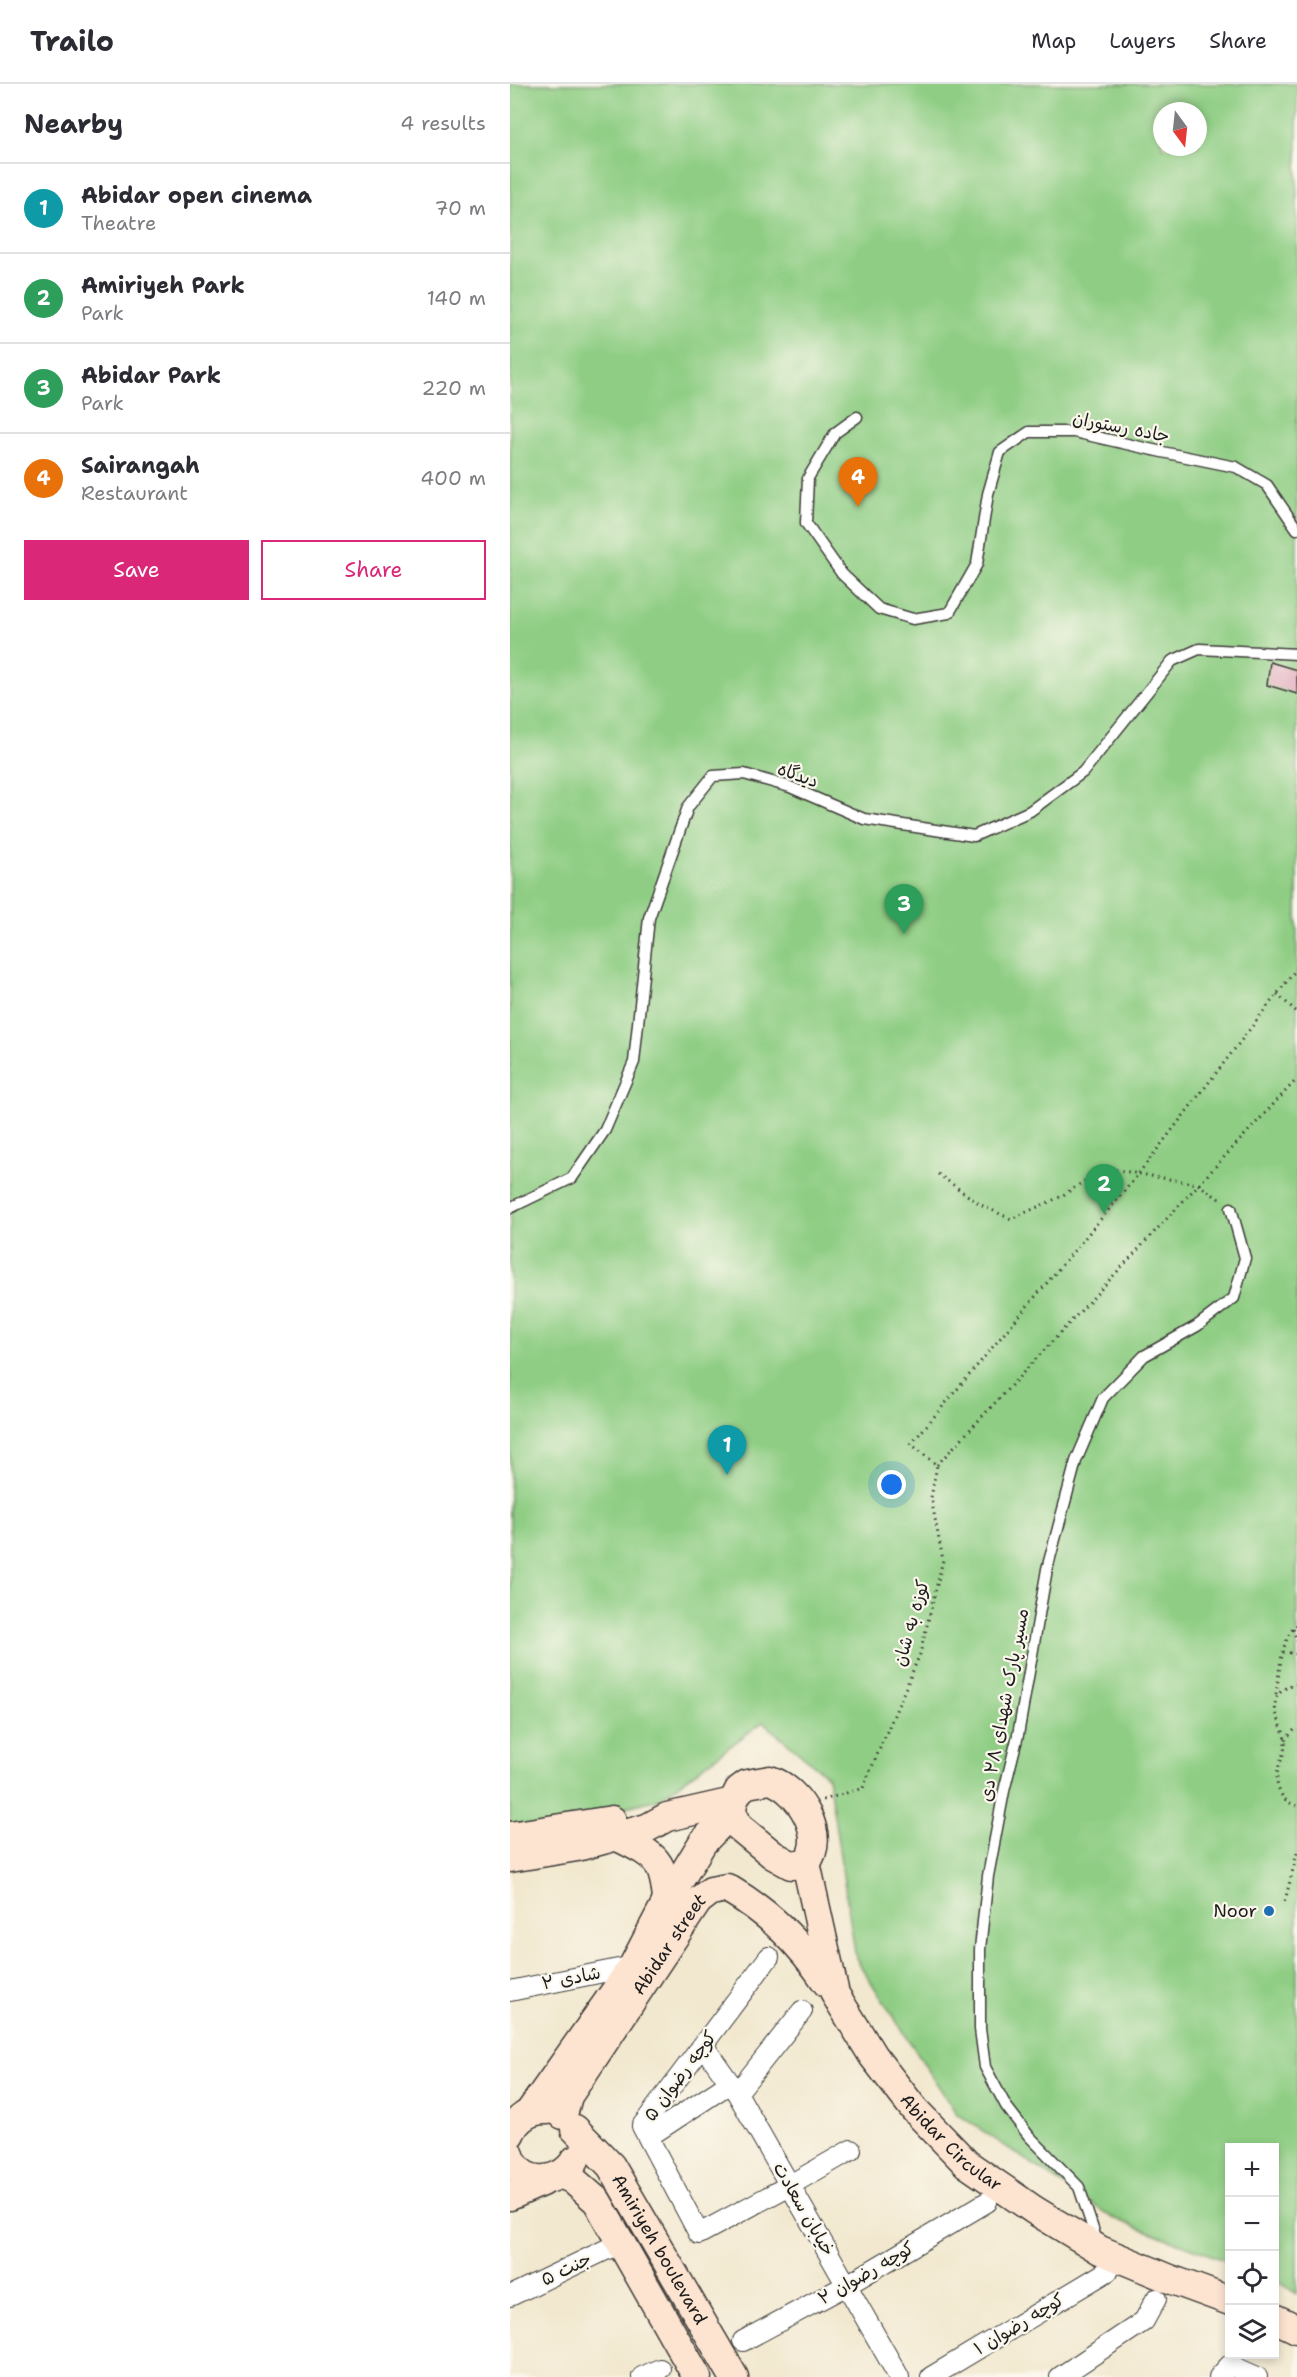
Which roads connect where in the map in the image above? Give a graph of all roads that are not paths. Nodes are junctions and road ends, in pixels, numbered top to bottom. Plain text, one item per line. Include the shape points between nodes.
1 (857, 417) dead end
2 (1297, 529) edge
3 (1297, 654) edge
4 (510, 1208) edge
5 (1231, 1208) road end
6 (732, 1807) junction
7 (667, 1817) junction
8 (510, 1836) edge
9 (616, 1836) junction
10 (510, 1858) edge
11 (806, 1863) junction
12 (667, 1901) junction
13 (769, 1957) dead end
14 (633, 1966) junction
15 (510, 1991) edge
16 (835, 1994) junction
17 (802, 2010) dead end
18 (703, 2045) junction
19 (733, 2088) junction
20 (569, 2122) junction
21 (515, 2128) edge
22 (648, 2137) junction
23 (851, 2150) dead end
24 (510, 2155) edge
25 (555, 2177) junction
26 (790, 2186) junction
27 (510, 2196) edge
28 (987, 2202) dead end
29 (621, 2242) junction
30 (1104, 2260) junction
31 (847, 2285) junction
32 (510, 2296) edge
33 (1156, 2299) dead end
34 (1225, 2299) edge
35 (1279, 2320) edge
36 (1297, 2329) edge
37 (743, 2341) dead end
38 (660, 2369) dead end
39 (1225, 2371) edge
40 (642, 2377) edge
41 (698, 2377) edge
42 (734, 2377) edge
43 (899, 2377) edge
44 (931, 2377) edge
45 (1059, 2377) edge
46 (1257, 2377) edge

1 - 2 lane, جاده رستوران via 835,433 808,478 806,523 842,574 879,609 913,619 949,613 977,564 988,494 1000,452 1029,432 1074,432 1236,467 1268,485
3 - 4 lane, دیدگاه via 1200,649 1172,662 1083,772 1030,811 974,836 864,819 790,787 744,774 713,776 688,807 649,918 634,1062 605,1130 572,1178
5 - 30 lane, مسیر پارک شهدای ۲۸ دی via 1245,1258 1234,1298 1197,1326 1144,1356 1119,1381 1103,1398 1076,1461 1047,1569 1018,1736 988,1876 980,1949 980,2029 985,2067 1006,2106 1029,2136 1079,2187
6 - 7 main road
6 - 11 main road via 739,1827 773,1855 791,1865
6 - 11 main road via 739,1790 747,1784 770,1780 782,1784 803,1807 810,1825 813,1854
6 - 12 main road, Abidar street via 703,1842
7 - 8 main road via 652,1812
7 - 9 main road via 647,1828
9 - 10 main road
9 - 12 main road via 645,1850 655,1860 665,1878
11 - 16 main road, Abidar Circular
12 - 14 main road, Abidar street
13 - 18 street, کوچه رضوان ۵
14 - 15 street, شادی ۲
14 - 21 main road, Abidar street
16 - 20 main road, Abidar street via 801,1946 778,1923 727,1888 711,1891 698,1900 568,2096
16 - 30 main road, Abidar Circular via 873,2056 914,2109 968,2164
17 - 19 street
18 - 19 street, خیابان سعادت
18 - 22 street, کوچه رضوان ۵ via 642,2126
19 - 22 street
19 - 26 street, خیابان سعادت
20 - 21 main road via 552,2111 540,2110
20 - 25 main road via 579,2139 576,2159
20 - 42 main road, Amiriyeh boulevard via 611,2166
22 - 26 street, کوچه رضوان ۵ via 699,2234
23 - 26 street
24 - 25 main road, Amiriyeh boulevard via 525,2175 535,2179
25 - 27 main road
25 - 29 main road, Amiriyeh boulevard via 573,2180 597,2201
26 - 31 street, خیابان سعادت
28 - 31 street, کوچه رضوان ۲
29 - 32 street, جنت ۵
29 - 41 main road, Amiriyeh boulevard
30 - 34 main road, Abidar Circular
30 - 44 street, کوچه رضوان ۱
31 - 37 street, کوچه رضوان ۲
31 - 43 street, خیابان سعادت
33 - 45 street via 1144,2321
35 - 36 main road
38 - 40 street
39 - 46 street

